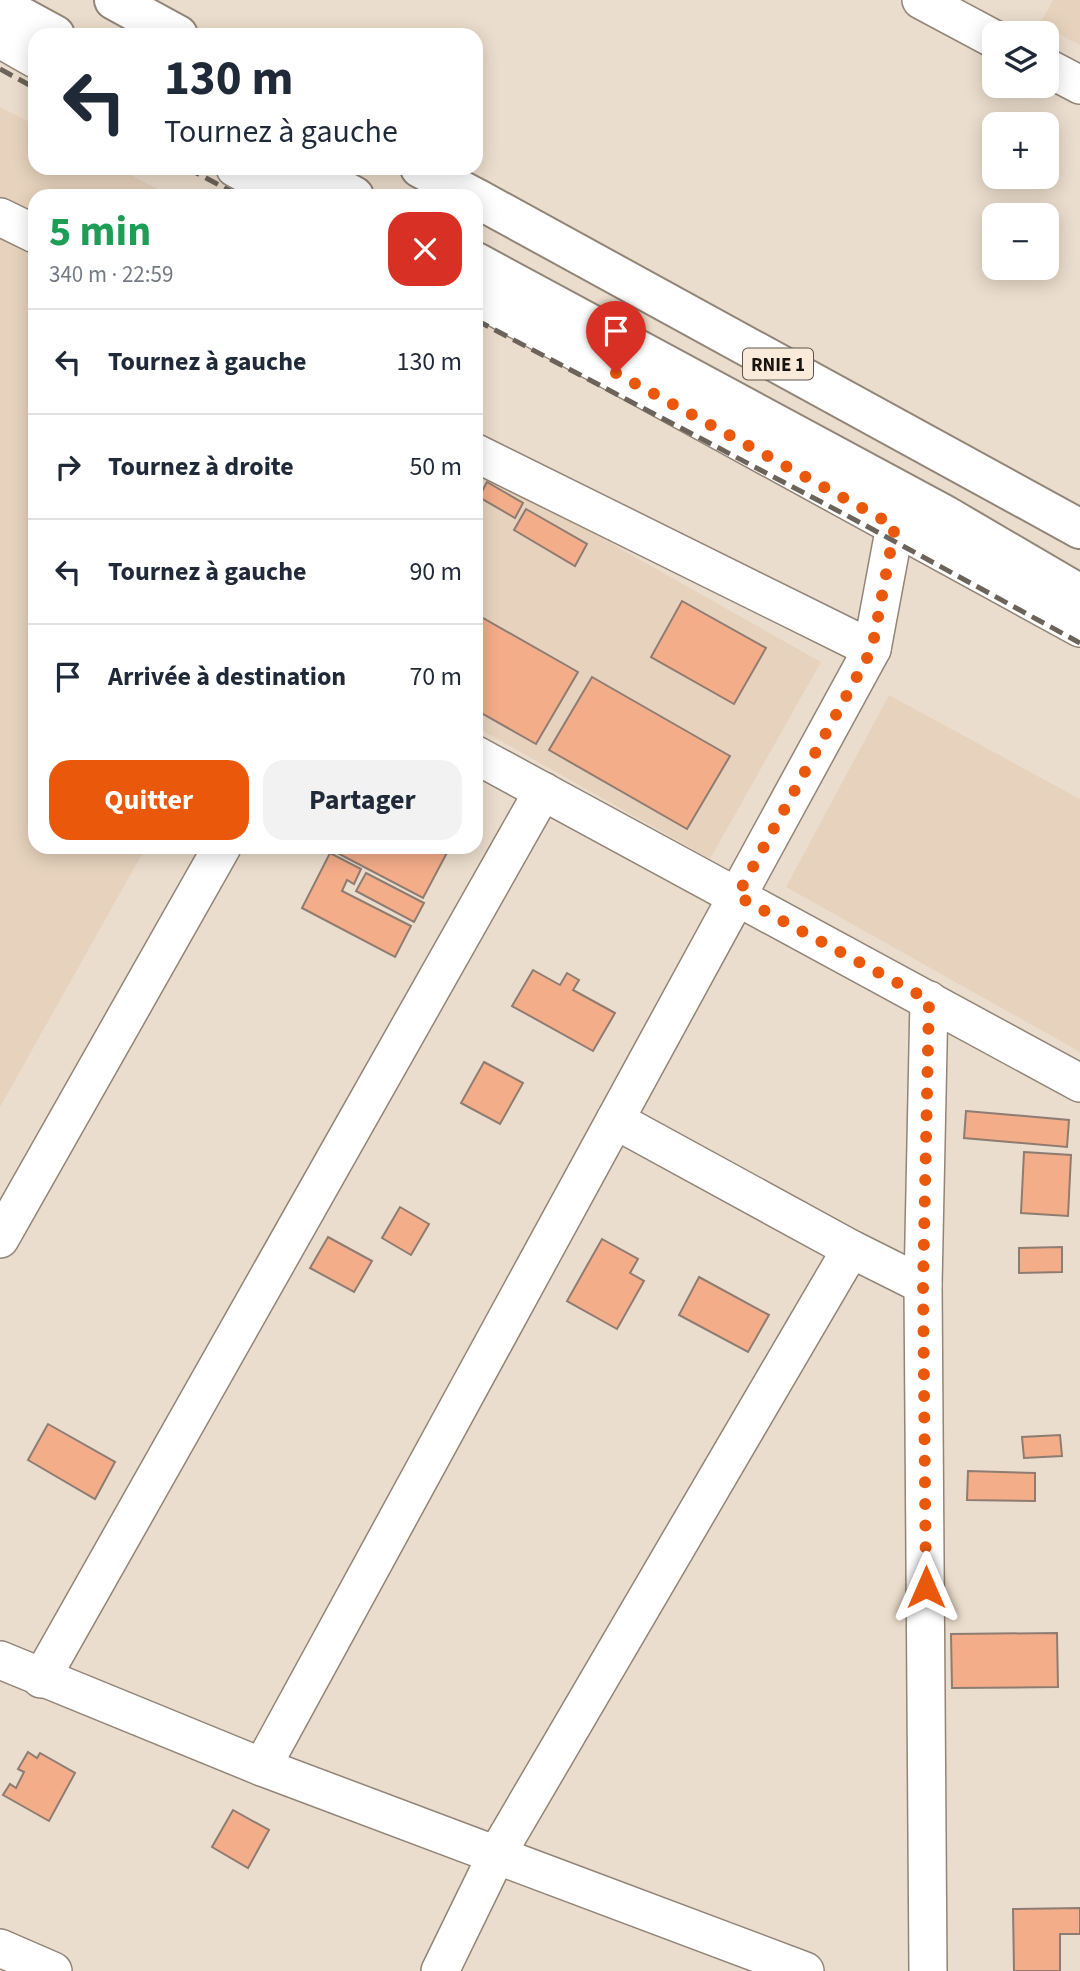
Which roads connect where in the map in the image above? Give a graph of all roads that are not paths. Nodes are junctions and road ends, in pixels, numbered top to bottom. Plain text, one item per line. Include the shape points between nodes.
1 (114, 0) edge
2 (921, 0) edge
3 (0, 5) edge
4 (42, 28) edge
5 (165, 28) edge
6 (982, 33) edge
7 (0, 39) edge
8 (28, 55) edge
9 (1059, 74) edge
10 (1080, 85) edge
11 (248, 175) edge
12 (315, 175) edge
13 (434, 175) edge
14 (274, 189) edge
15 (341, 189) edge
16 (459, 189) edge
17 (483, 202) edge
18 (0, 217) edge
19 (28, 231) edge
20 (483, 266) edge
21 (483, 302) edge
22 (483, 456) edge
23 (895, 526) junction
24 (1080, 530) edge
25 (1080, 594) edge
26 (1080, 628) edge
27 (872, 649) junction
28 (483, 759) edge
29 (543, 791) junction
30 (218, 854) edge
31 (737, 896) junction
32 (929, 1000) junction
33 (1080, 1083) edge
34 (615, 1120) junction
35 (0, 1239) edge
36 (851, 1249) junction
37 (923, 1285) junction
38 (0, 1660) edge
39 (41, 1679) junction
40 (262, 1767) junction
41 (498, 1854) junction
42 (0, 1948) edge
43 (53, 1971) edge
44 (440, 1971) edge
45 (805, 1971) edge
46 (928, 1971) edge

1 - 5 highway
2 - 6 street
3 - 4 highway
7 - 8 street
9 - 10 street
11 - 14 street
12 - 15 highway
13 - 16 highway, RNIE 1
17 - 24 highway, RNIE 1
18 - 19 street
20 - 25 highway, RNIE 1 via 945,515
21 - 23 street
22 - 27 street
23 - 26 street
23 - 27 street
27 - 31 street
28 - 29 street
29 - 31 street
29 - 39 street
30 - 35 street
31 - 32 street
31 - 34 street
32 - 33 street
32 - 37 street
34 - 36 street
34 - 40 street
36 - 37 street
36 - 41 street
37 - 46 street
38 - 39 street
39 - 40 street
40 - 41 street
41 - 44 street
41 - 45 street
42 - 43 street

